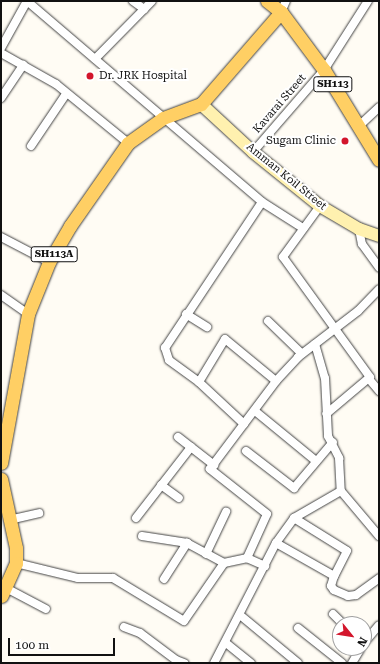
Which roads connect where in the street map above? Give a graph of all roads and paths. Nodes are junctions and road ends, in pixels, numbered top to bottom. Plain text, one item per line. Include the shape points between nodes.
1 (27, 1) edge
2 (133, 1) edge
3 (152, 1) edge
4 (267, 1) edge
5 (368, 1) edge
6 (283, 7) edge
7 (144, 9) junction
8 (1, 48) edge
9 (1, 53) edge
10 (95, 59) junction
11 (23, 65) junction
12 (324, 70) junction
13 (66, 94) junction
14 (1, 98) edge
15 (201, 104) junction
16 (379, 107) edge
17 (163, 118) junction
18 (360, 125) junction
19 (128, 143) junction
20 (31, 146) dead end
21 (253, 152) junction
22 (379, 160) edge
23 (262, 202) junction
24 (320, 206) junction
25 (303, 228) junction
26 (359, 229) junction
27 (379, 236) edge
28 (1, 237) edge
29 (49, 262) junction
30 (379, 267) edge
31 (379, 289) edge
32 (1, 295) edge
33 (28, 314) junction
34 (186, 314) junction
35 (268, 322) dead end
36 (207, 327) dead end
37 (333, 329) junction
38 (315, 344) junction
39 (302, 354) junction
40 (369, 379) junction
41 (276, 381) junction
42 (199, 382) junction
43 (379, 391) edge
44 (12, 407) junction
45 (255, 411) junction
46 (326, 414) junction
47 (1, 416) edge
48 (244, 424) junction
49 (178, 437) dead end
50 (333, 442) junction
51 (191, 447) junction
52 (246, 451) dead end
53 (316, 461) junction
54 (1, 463) edge
55 (214, 465) junction
56 (1, 479) edge
57 (161, 485) junction
58 (341, 491) junction
59 (2, 496) edge
60 (179, 498) dead end
61 (226, 512) dead end
62 (39, 513) dead end
63 (136, 518) dead end
64 (294, 518) junction
65 (9, 520) junction
66 (142, 536) dead end
67 (379, 536) edge
68 (276, 543) junction
69 (187, 544) junction
70 (206, 554) junction
71 (247, 558) junction
72 (224, 562) junction
73 (16, 563) junction
74 (265, 566) junction
75 (334, 576) junction
76 (164, 578) dead end
77 (379, 578) edge
78 (4, 592) edge
79 (46, 609) dead end
80 (240, 615) junction
81 (379, 625) edge
82 (124, 627) dead end
83 (298, 628) dead end
84 (372, 633) edge
85 (226, 642) junction
86 (184, 663) edge
87 (214, 663) edge
88 (251, 663) edge
89 (298, 663) edge
90 (342, 663) edge

1 - 8 street
1 - 10 street
2 - 7 street
3 - 7 street
4 - 6 main road, SH113
5 - 12 street, Kavarai Street
6 - 12 main road, SH113
6 - 15 main road, SH113A
7 - 10 street
9 - 11 street
10 - 17 street
11 - 13 street via 56,84
11 - 14 street
12 - 18 main road, SH113
12 - 21 street, Kavarai Street
13 - 19 street
13 - 20 street
15 - 17 main road, SH113A
15 - 21 street, Amman Koil Street
16 - 18 street
17 - 19 main road, SH113A
17 - 23 street
18 - 22 main road, SH113
19 - 29 main road, SH113A via 118,153
21 - 24 street, Amman Koil Street
23 - 25 street
23 - 34 street
24 - 25 street
24 - 26 street, Amman Koil Street
25 - 37 street via 282,257
26 - 27 street, Amman Koil Street
26 - 30 street via 362,244
28 - 29 street
29 - 33 main road, SH113A
31 - 37 street via 358,311
32 - 33 street
33 - 44 main road, SH113A
34 - 36 street
34 - 42 street via 165,348 165,355
35 - 39 street
37 - 38 street
37 - 40 street via 369,374
38 - 39 street
38 - 46 street via 325,378
39 - 41 street
40 - 43 street
40 - 46 street
41 - 42 street via 225,340
41 - 45 street
42 - 48 street
44 - 47 street
44 - 54 main road, SH113A
45 - 48 street
45 - 53 street
46 - 50 street via 328,436
48 - 55 street
49 - 51 street
50 - 53 street
50 - 58 street via 339,458
51 - 55 street
51 - 57 street
52 - 53 street via 294,488
55 - 71 street via 210,469 267,514
56 - 59 main road
57 - 60 street
57 - 63 street
58 - 64 street
58 - 67 street
59 - 65 main road
61 - 70 street
62 - 65 street
64 - 68 street
64 - 75 street via 347,551
65 - 73 main road
66 - 69 street
68 - 74 street
68 - 75 street
69 - 70 street
69 - 76 street
70 - 72 street
71 - 72 street
71 - 74 street
72 - 73 street via 184,622 113,578 78,578
73 - 78 main road
74 - 80 street
75 - 77 street via 331,586 348,596 356,595
78 - 79 street
80 - 85 street
80 - 89 street
81 - 84 street
82 - 86 street via 140,634
83 - 90 street
85 - 87 street
85 - 88 street

